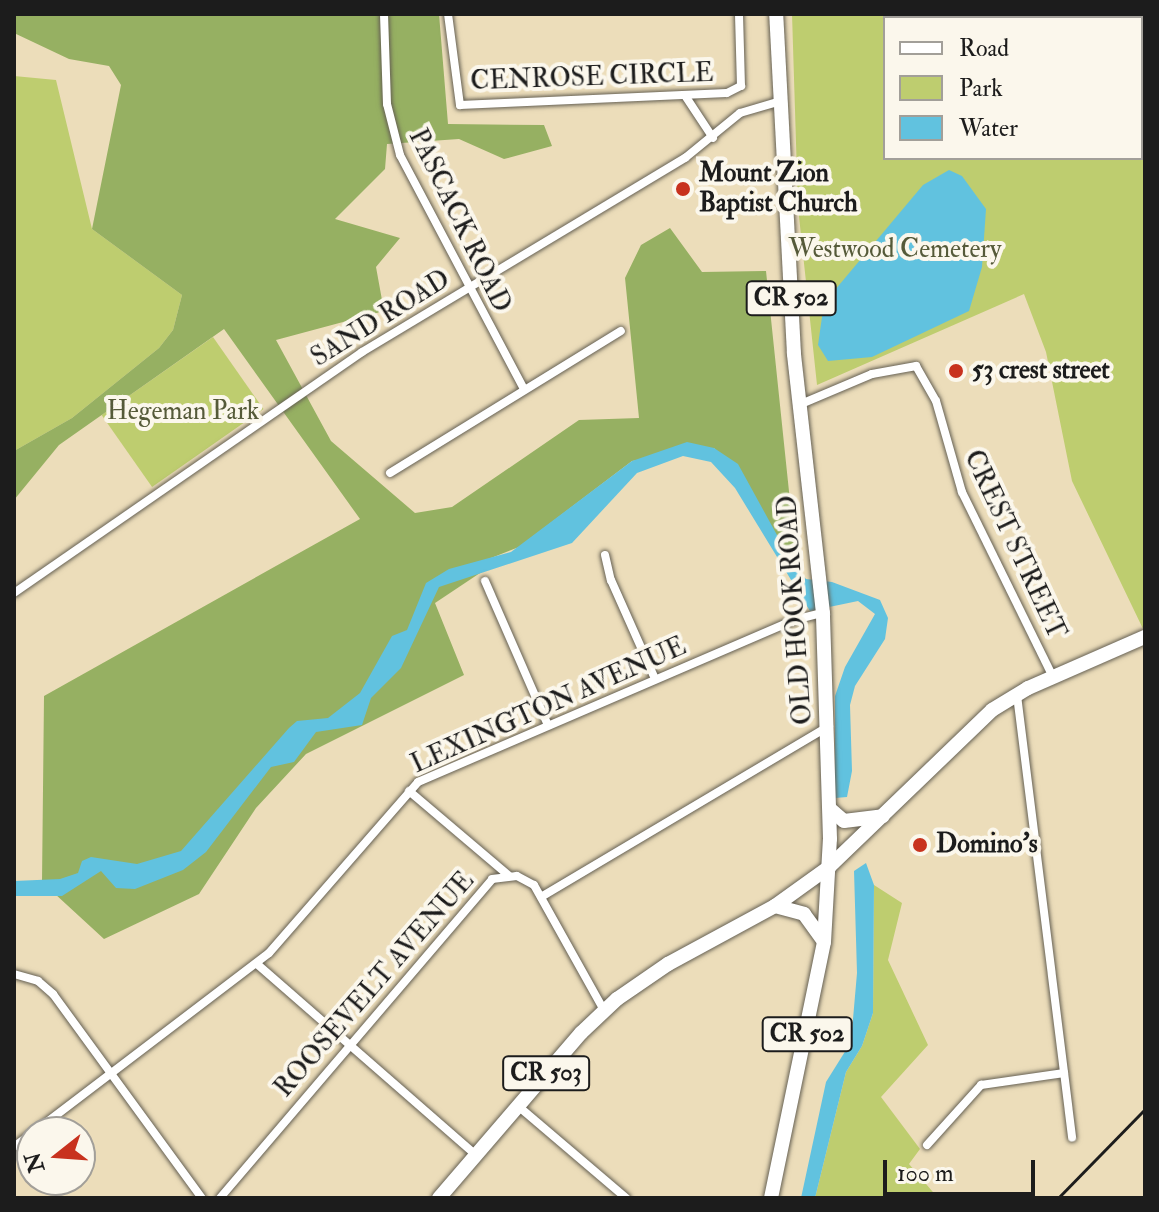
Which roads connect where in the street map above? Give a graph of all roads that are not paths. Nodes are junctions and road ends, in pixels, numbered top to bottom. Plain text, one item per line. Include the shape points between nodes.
1 (384, 14) edge
2 (448, 14) edge
3 (739, 14) edge
4 (776, 14) edge
5 (686, 97) junction
6 (781, 101) junction
7 (713, 138) junction
8 (467, 289) junction
9 (621, 331) dead end
10 (524, 389) junction
11 (801, 404) junction
12 (390, 473) dead end
13 (605, 555) dead end
14 (485, 581) dead end
15 (14, 593) edge
16 (823, 613) junction
17 (1145, 637) edge
18 (1053, 677) junction
19 (655, 679) junction
20 (1017, 694) junction
21 (548, 725) junction
22 (829, 725) junction
23 (409, 791) junction
24 (830, 809) junction
25 (888, 815) junction
26 (829, 867) junction
27 (508, 875) junction
28 (541, 897) junction
29 (775, 906) junction
30 (824, 942) junction
31 (257, 964) junction
32 (14, 974) edge
33 (604, 1010) junction
34 (349, 1044) junction
35 (1064, 1073) junction
36 (111, 1074) junction
37 (518, 1106) junction
38 (55, 1116) edge
39 (1072, 1138) dead end
40 (927, 1145) dead end
41 (476, 1155) junction
42 (202, 1198) edge
43 (220, 1198) edge
44 (439, 1198) edge
45 (626, 1198) edge
46 (771, 1198) edge

1 - 8 street, PASCACK ROAD via 392,131
2 - 5 street, CENROSE CIRCLE via 460,105
3 - 5 street, CENROSE CIRCLE via 741,86
4 - 6 main road, OLD HOOK ROAD / CR 502
5 - 7 street
6 - 7 street, SAND ROAD via 740,113
6 - 11 main road, OLD HOOK ROAD / CR 502
7 - 8 street, SAND ROAD
8 - 10 street, PASCACK ROAD
8 - 15 street, SAND ROAD via 327,375
9 - 10 street
10 - 12 street
11 - 16 main road, OLD HOOK ROAD / CR 502
11 - 18 street, CREST STREET via 908,364 924,375 962,492
13 - 19 street
14 - 21 street
16 - 19 street, LEXINGTON AVENUE via 794,620
16 - 22 main road, OLD HOOK ROAD / CR 502
17 - 18 main road, CR 503
18 - 20 main road, CR 503
19 - 21 street, LEXINGTON AVENUE
20 - 25 main road, CR 503 via 974,725
20 - 35 street
21 - 23 street, LEXINGTON AVENUE via 431,776
22 - 24 main road, OLD HOOK ROAD / CR 502
22 - 28 street
23 - 27 street
23 - 31 street, LEXINGTON AVENUE
24 - 25 main road via 844,821
24 - 26 main road, OLD HOOK ROAD / CR 502
25 - 26 main road, CR 503
26 - 29 main road, CR 503
26 - 30 main road, OLD HOOK ROAD / CR 502
27 - 28 street, ROOSEVELT AVENUE via 527,880
27 - 34 street, ROOSEVELT AVENUE via 484,884
28 - 33 street
29 - 30 main road via 804,914
29 - 33 main road, CR 503 via 668,964
30 - 46 main road, OLD HOOK ROAD / CR 502
31 - 34 street
31 - 36 street, LEXINGTON AVENUE
32 - 36 street via 38,981 53,994
33 - 37 main road, CR 503
34 - 41 street
34 - 43 street, ROOSEVELT AVENUE
35 - 39 street
35 - 40 street via 981,1085
36 - 38 street, LEXINGTON AVENUE
36 - 42 street
37 - 41 main road, CR 503
37 - 45 street
41 - 44 main road, CR 503

